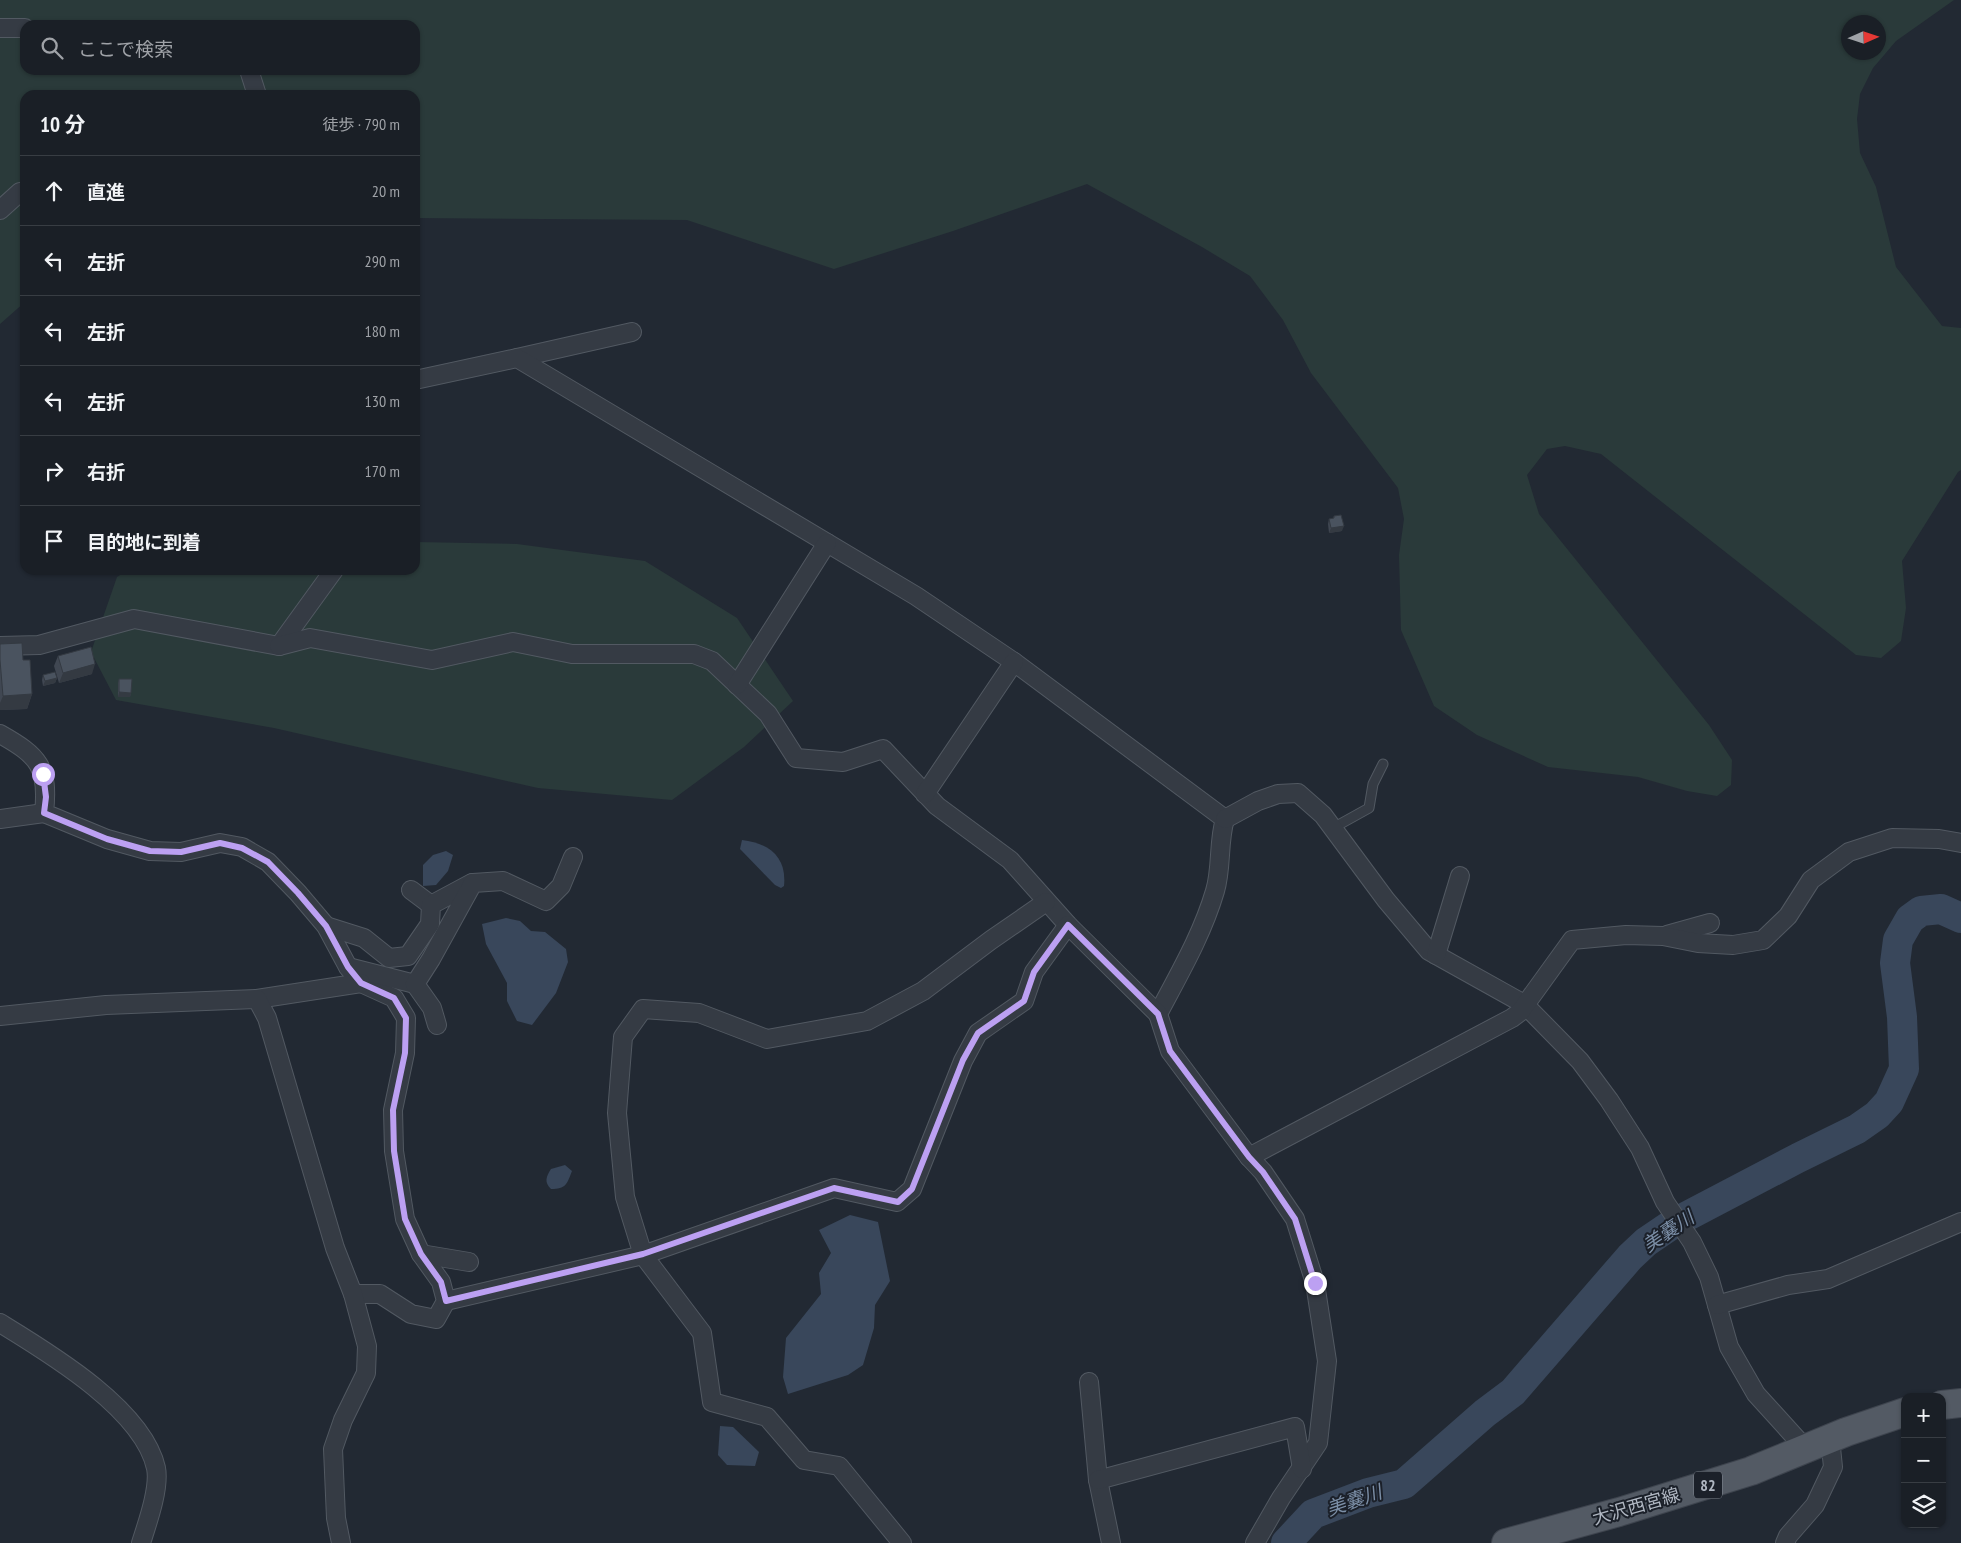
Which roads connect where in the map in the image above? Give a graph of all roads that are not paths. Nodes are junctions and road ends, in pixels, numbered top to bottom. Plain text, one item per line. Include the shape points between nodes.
1 (0, 28) edge
2 (20, 28) edge
3 (251, 75) edge
4 (255, 90) edge
5 (20, 192) edge
6 (0, 210) edge
7 (632, 332) dead end
8 (517, 358) junction
9 (420, 379) edge
10 (827, 543) junction
11 (330, 575) edge
12 (0, 646) edge
13 (280, 646) junction
14 (1014, 662) junction
15 (737, 685) junction
16 (0, 734) edge
17 (1383, 764) dead end
18 (925, 794) junction
19 (44, 813) junction
20 (1225, 818) junction
21 (0, 819) edge
22 (1333, 828) junction
23 (1961, 842) edge
24 (573, 857) dead end
25 (1460, 876) dead end
26 (473, 883) junction
27 (411, 890) dead end
28 (1046, 902) junction
29 (430, 905) junction
30 (1710, 923) dead end
31 (1068, 925) junction
32 (326, 926) junction
33 (1663, 936) junction
34 (1436, 955) junction
35 (348, 967) junction
36 (361, 983) junction
37 (415, 984) junction
38 (257, 999) junction
39 (1524, 1004) junction
40 (1158, 1014) junction
41 (0, 1016) edge
42 (437, 1025) dead end
43 (1249, 1157) junction
44 (1961, 1222) edge
45 (421, 1254) junction
46 (643, 1254) junction
47 (469, 1262) dead end
48 (353, 1294) junction
49 (446, 1301) junction
50 (1717, 1305) junction
51 (0, 1323) edge
52 (1088, 1382) dead end
53 (1961, 1403) edge
54 (1946, 1405) edge
55 (1901, 1413) edge
56 (1830, 1438) junction
57 (1805, 1448) junction
58 (1302, 1470) junction
59 (1098, 1480) junction
60 (141, 1543) edge
61 (341, 1543) edge
62 (902, 1543) edge
63 (1111, 1543) edge
64 (1255, 1543) edge
65 (1506, 1543) edge
66 (1785, 1543) edge

1 - 2 street
3 - 4 street
5 - 6 street
7 - 8 street
8 - 9 street
8 - 10 street
10 - 14 street via 916,596
10 - 15 street
11 - 13 street
12 - 13 street via 39,645 134,619
13 - 15 street via 310,638 432,660 513,642 572,654 694,654 712,661
14 - 18 street
14 - 20 street
15 - 18 street via 768,714 796,758 843,762 883,749
16 - 19 street via 32,754 38,764 45,782
17 - 22 lane via 1373,784 1369,808
18 - 28 street via 1010,860
19 - 21 street
19 - 32 street via 107,839 150,851 181,852 220,843 242,848 268,862
20 - 22 street via 1278,794 1298,793
20 - 40 street via 1216,890 1200,935
22 - 34 street via 1386,900 1429,952
23 - 33 street via 1892,838 1848,852 1811,880 1788,916 1763,940 1734,945 1698,943
24 - 26 street via 561,886 546,901 503,881
25 - 34 street
26 - 29 street
26 - 37 street
27 - 29 street
28 - 31 street
28 - 46 street via 923,991 866,1021 767,1039 700,1013 643,1009 623,1037 617,1113 625,1197
29 - 32 street via 430,924 408,956 389,958 364,938
30 - 33 street
31 - 40 street
31 - 46 street via 1034,972 1024,1001 978,1033 963,1060 912,1189 898,1202 834,1188
32 - 35 street
33 - 39 street via 1626,935 1572,940
34 - 39 street
35 - 36 street
35 - 37 street
36 - 38 street
36 - 45 street via 394,998 406,1018 405,1053 393,1110 394,1151 405,1219
37 - 42 street via 432,1008
38 - 41 street via 106,1006
38 - 48 street via 267,1018 335,1248
39 - 43 street via 1512,1018
39 - 50 street via 1580,1061 1640,1148 1665,1202 1692,1242 1709,1277
40 - 43 street via 1170,1051
43 - 58 street via 1295,1219 1315,1283 1327,1361 1318,1443
44 - 50 street via 1828,1279
45 - 47 street
45 - 49 street via 441,1282
46 - 49 street
46 - 62 street via 702,1333 712,1402 767,1417 804,1460 839,1466
48 - 49 street via 380,1294 411,1314 436,1319
48 - 61 street via 367,1346 366,1373 333,1449 336,1518
50 - 57 street via 1729,1347 1756,1394
51 - 60 street via 85,1379 143,1437 156,1470 154,1499
52 - 59 street
53 - 54 main road
55 - 56 main road, 大沢西宮線 / 82
56 - 57 main road, 大沢西宮線 / 82
56 - 66 street via 1833,1468 1815,1505
57 - 65 main road, 大沢西宮線 / 82 via 1717,1482
58 - 59 street via 1294,1427
58 - 64 street
59 - 63 street

